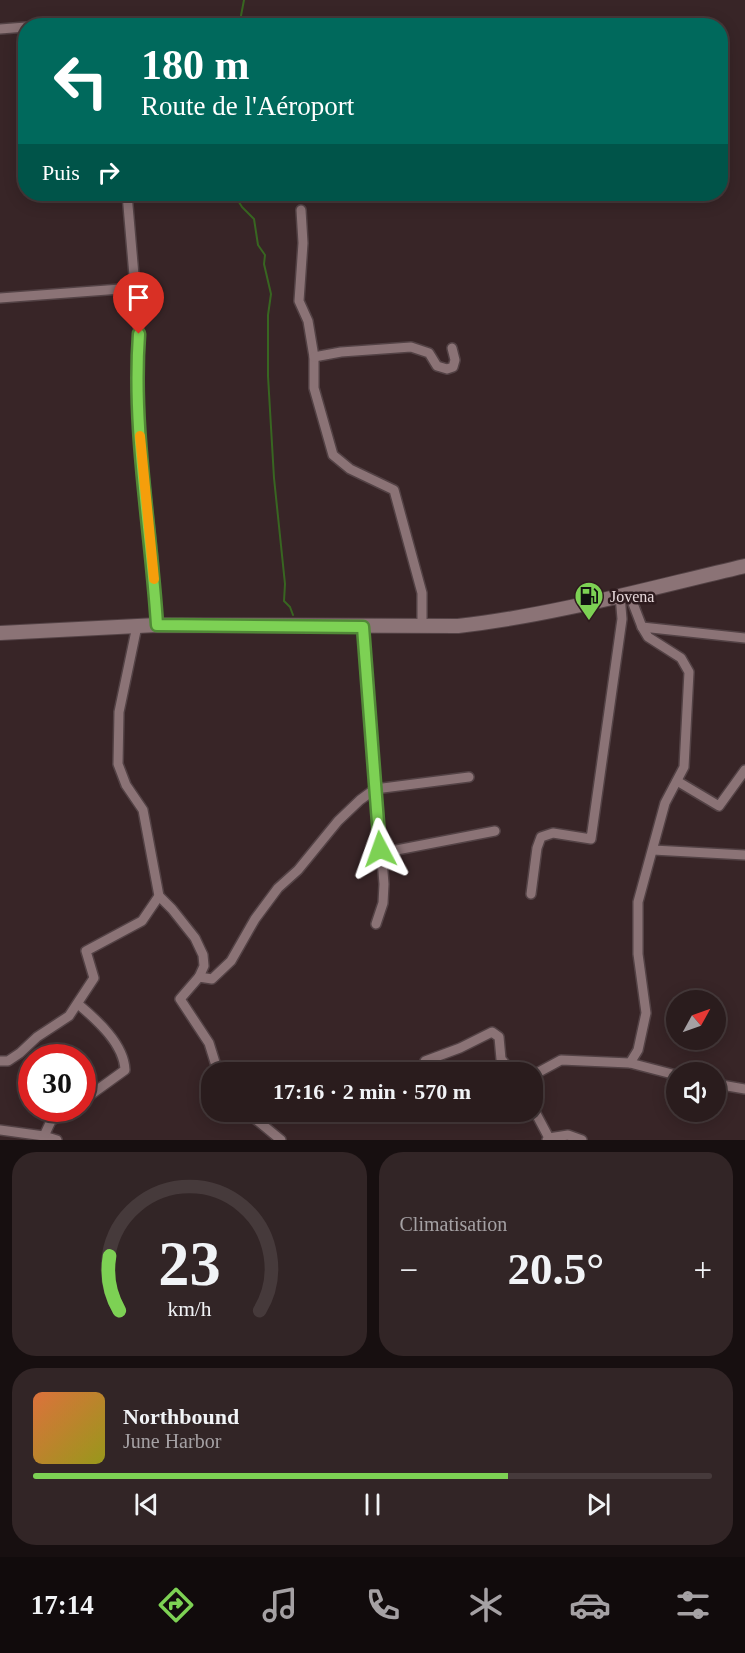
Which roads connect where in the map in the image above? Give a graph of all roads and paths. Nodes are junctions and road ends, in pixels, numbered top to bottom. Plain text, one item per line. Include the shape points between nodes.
1 (18, 28) edge
2 (0, 29) edge
3 (128, 201) edge
4 (301, 210) dead end
5 (134, 288) junction
6 (0, 298) edge
7 (452, 348) dead end
8 (314, 357) junction
9 (745, 566) edge
10 (624, 594) junction
11 (157, 625) junction
12 (137, 626) junction
13 (422, 626) junction
14 (363, 627) junction
15 (642, 627) junction
16 (0, 633) edge
17 (745, 638) edge
18 (745, 770) edge
19 (469, 777) dead end
20 (677, 781) junction
21 (375, 789) junction
22 (495, 831) dead end
23 (653, 850) junction
24 (381, 853) junction
25 (745, 855) edge
26 (531, 894) dead end
27 (159, 896) junction
28 (376, 924) dead end
29 (199, 977) junction
30 (78, 1004) junction
31 (0, 1061) edge
32 (425, 1061) dead end
33 (215, 1062) edge
34 (504, 1062) edge
35 (630, 1063) junction
36 (543, 1069) edge
37 (666, 1072) edge
38 (726, 1085) edge
39 (745, 1089) edge
40 (96, 1091) edge
41 (51, 1122) edge
42 (259, 1122) edge
43 (540, 1122) edge
44 (0, 1130) edge
45 (44, 1136) junction
46 (548, 1139) edge
47 (57, 1140) edge
48 (281, 1140) edge
49 (582, 1140) edge

1 - 2 street
3 - 5 street
4 - 8 street via 299,301 308,321
5 - 6 street
5 - 11 street via 139,334 138,422
7 - 8 street via 455,360 453,367 447,369 437,366 429,354 411,347
8 - 13 street via 314,388 333,455 350,469 394,490 422,593
9 - 10 main road
10 - 13 main road via 498,621
10 - 15 street
10 - 26 street via 591,839 553,833 541,837
11 - 12 main road
11 - 14 main road
12 - 16 main road
12 - 27 street via 119,712 118,764 142,810
13 - 14 main road
14 - 21 street
15 - 17 street
15 - 20 street via 648,637 681,658 689,672 684,767
18 - 20 street via 719,806
19 - 21 street
20 - 23 street via 665,803
21 - 24 street
21 - 29 street via 338,821 278,888 231,961 213,979
22 - 24 street
23 - 25 street
23 - 35 street via 638,902 638,954 646,1013 638,1050
24 - 28 street via 383,903
27 - 29 street via 195,938 203,955
27 - 30 street via 142,921 86,951 94,978
29 - 33 street via 180,999 209,1043
30 - 31 street via 69,1016 20,1053
30 - 40 street via 112,1038 125,1061 125,1070
32 - 34 street via 492,1032 499,1037
35 - 36 street via 561,1060
35 - 37 street
38 - 39 street
41 - 45 street
42 - 48 street
43 - 46 street
44 - 45 street
45 - 47 street
46 - 49 street via 568,1135

